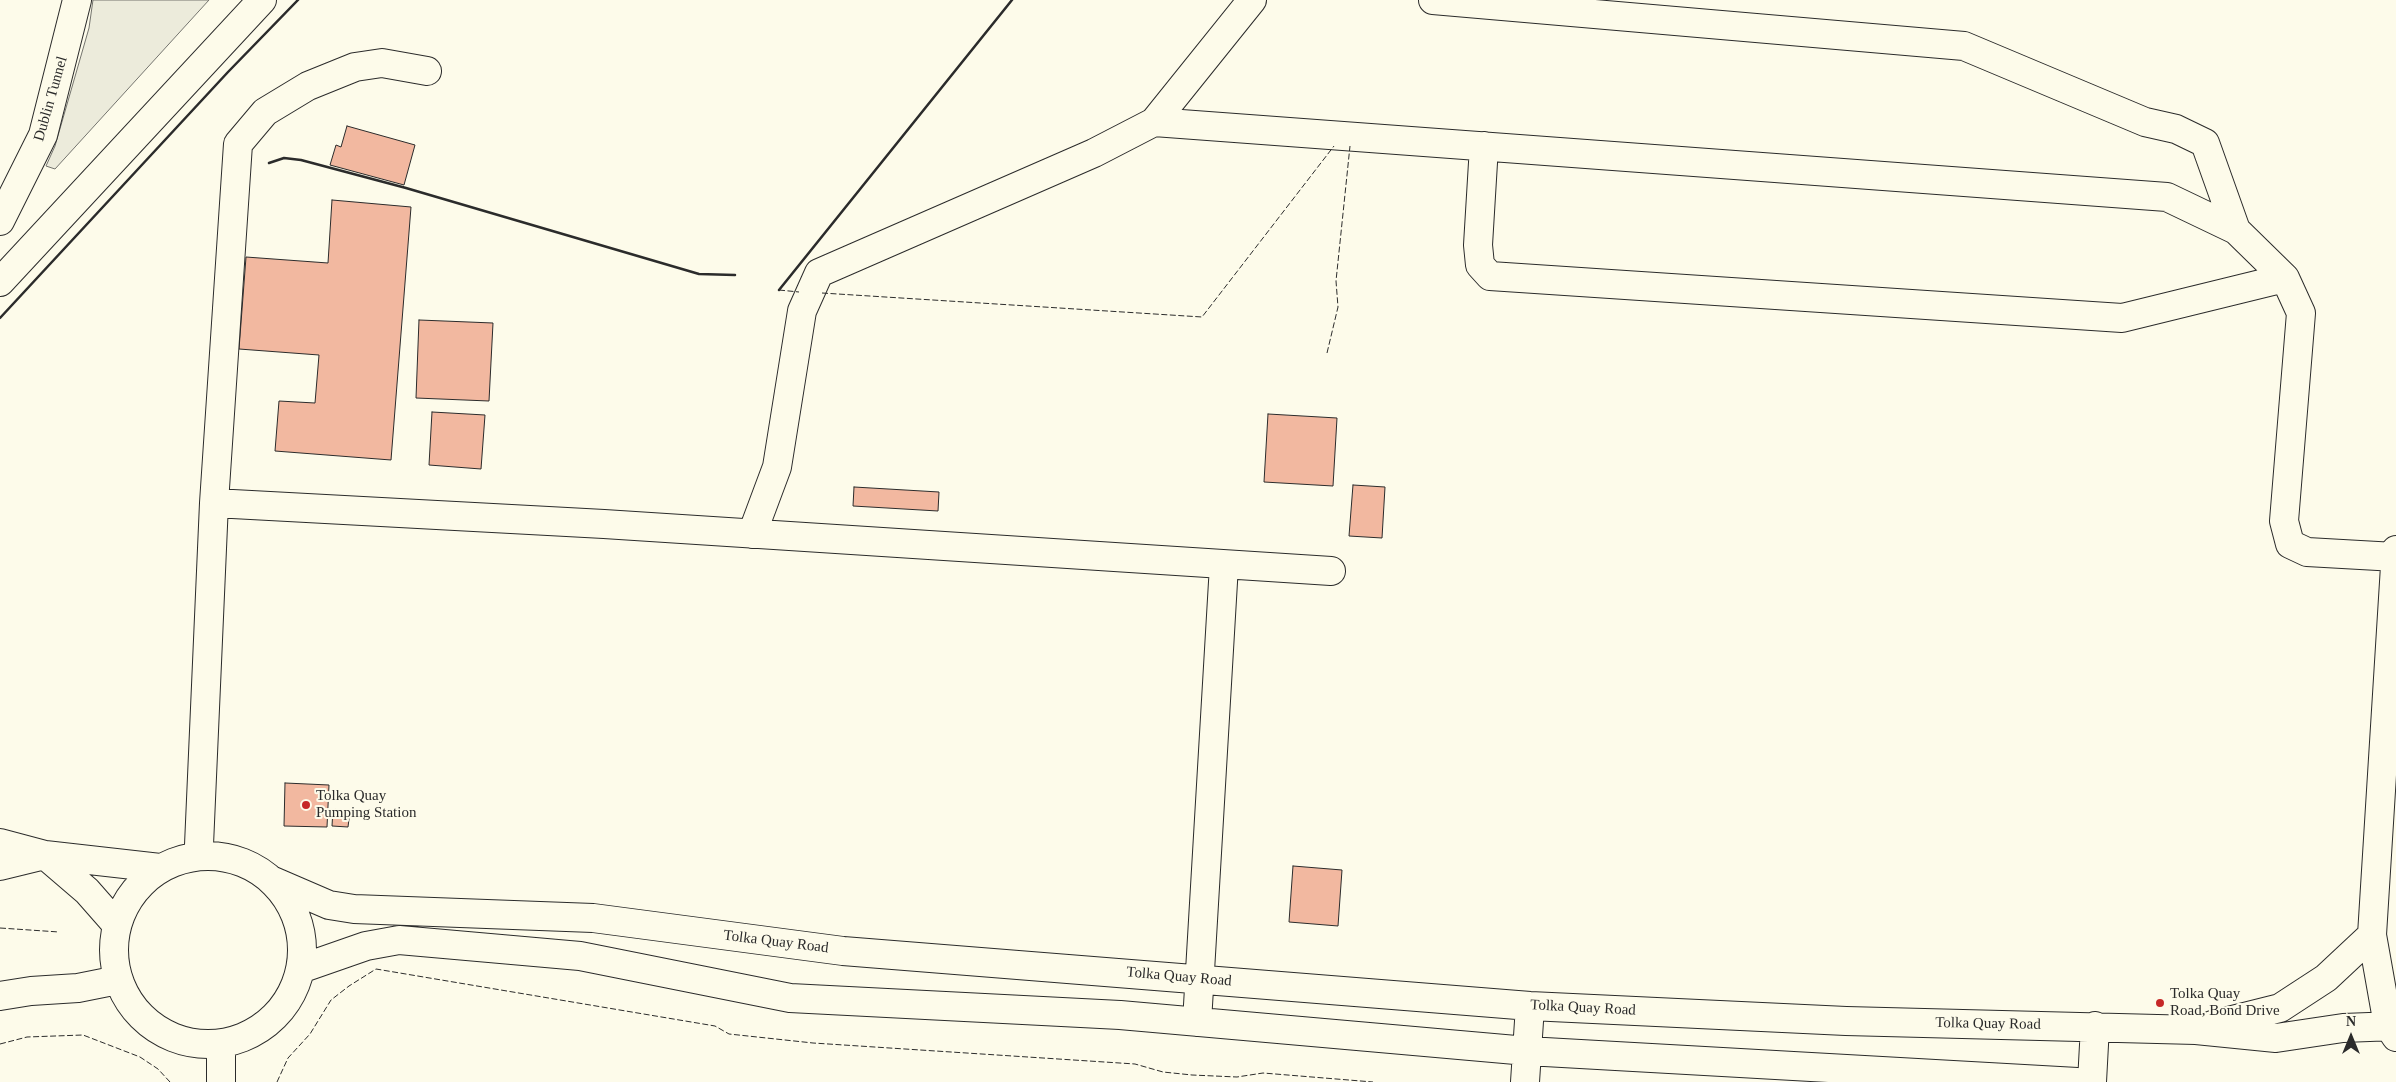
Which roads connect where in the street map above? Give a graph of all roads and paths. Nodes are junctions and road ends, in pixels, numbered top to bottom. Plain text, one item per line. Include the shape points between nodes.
1 (77, 0) edge
2 (262, 0) edge
3 (1252, 0) edge
4 (1433, 0) edge
5 (427, 71) dead end
6 (1154, 122) junction
7 (1484, 146) junction
8 (0, 221) edge
9 (2236, 230) junction
10 (2285, 278) junction
11 (0, 282) edge
12 (214, 503) junction
13 (752, 534) junction
14 (2396, 550) edge
15 (2396, 557) edge
16 (1224, 564) junction
17 (1331, 571) dead end
18 (0, 843) edge
19 (45, 855) junction
20 (200, 856) junction
21 (0, 866) edge
22 (160, 868) junction
23 (271, 880) junction
24 (116, 924) junction
25 (2372, 935) junction
26 (300, 969) junction
27 (1201, 979) junction
28 (118, 980) junction
29 (0, 996) edge
30 (1530, 1006) junction
31 (1197, 1022) junction
32 (2095, 1026) junction
33 (2393, 1029) edge
34 (2196, 1030) junction
35 (221, 1044) junction
36 (1527, 1051) junction
37 (221, 1082) edge
38 (1525, 1082) edge
39 (2077, 1082) edge
40 (2092, 1082) edge

1 - 8 main road, Dublin Tunnel via 43,135
2 - 11 main road
3 - 6 main road
4 - 9 main road via 1964,46 2145,122 2176,129 2205,143
5 - 12 main road via 382,63 355,66 308,86 264,112 238,144
6 - 7 main road
6 - 13 main road via 1094,153 819,273 802,311 777,467
7 - 9 main road via 2167,196
7 - 10 main road via 1478,245 1480,265 1490,276 2122,318
9 - 10 main road
10 - 15 main road via 2301,313 2284,521 2290,544 2307,552
12 - 13 main road
12 - 20 main road
13 - 16 main road
14 - 15 main road
15 - 25 main road
16 - 17 main road
16 - 27 main road
18 - 19 main road
19 - 21 main road
19 - 22 main road
19 - 24 main road via 87,891
20 - 22 main road
20 - 23 main road via 224,857 249,865
22 - 24 main road via 130,895
23 - 26 main road via 286,897 300,927
23 - 27 main road, Tolka Quay Road via 329,905 354,909 593,918 843,951
24 - 28 main road via 113,947
25 - 33 main road
25 - 34 main road via 2326,978 2280,1008
26 - 31 main road via 366,946 399,940 580,956 790,998
26 - 35 main road via 294,990 281,1010 260,1030
27 - 30 main road, Tolka Quay Road
27 - 31 main road
28 - 29 main road via 78,988
28 - 35 main road via 133,1009 159,1032 185,1042
30 - 32 main road, Tolka Quay Road via 1846,1021
30 - 36 main road
31 - 36 main road
32 - 34 main road, Tolka Quay Road
32 - 40 main road
33 - 34 main road, Tolka Quay Road via 2343,1028 2276,1038
35 - 37 main road
36 - 38 main road
36 - 39 main road

